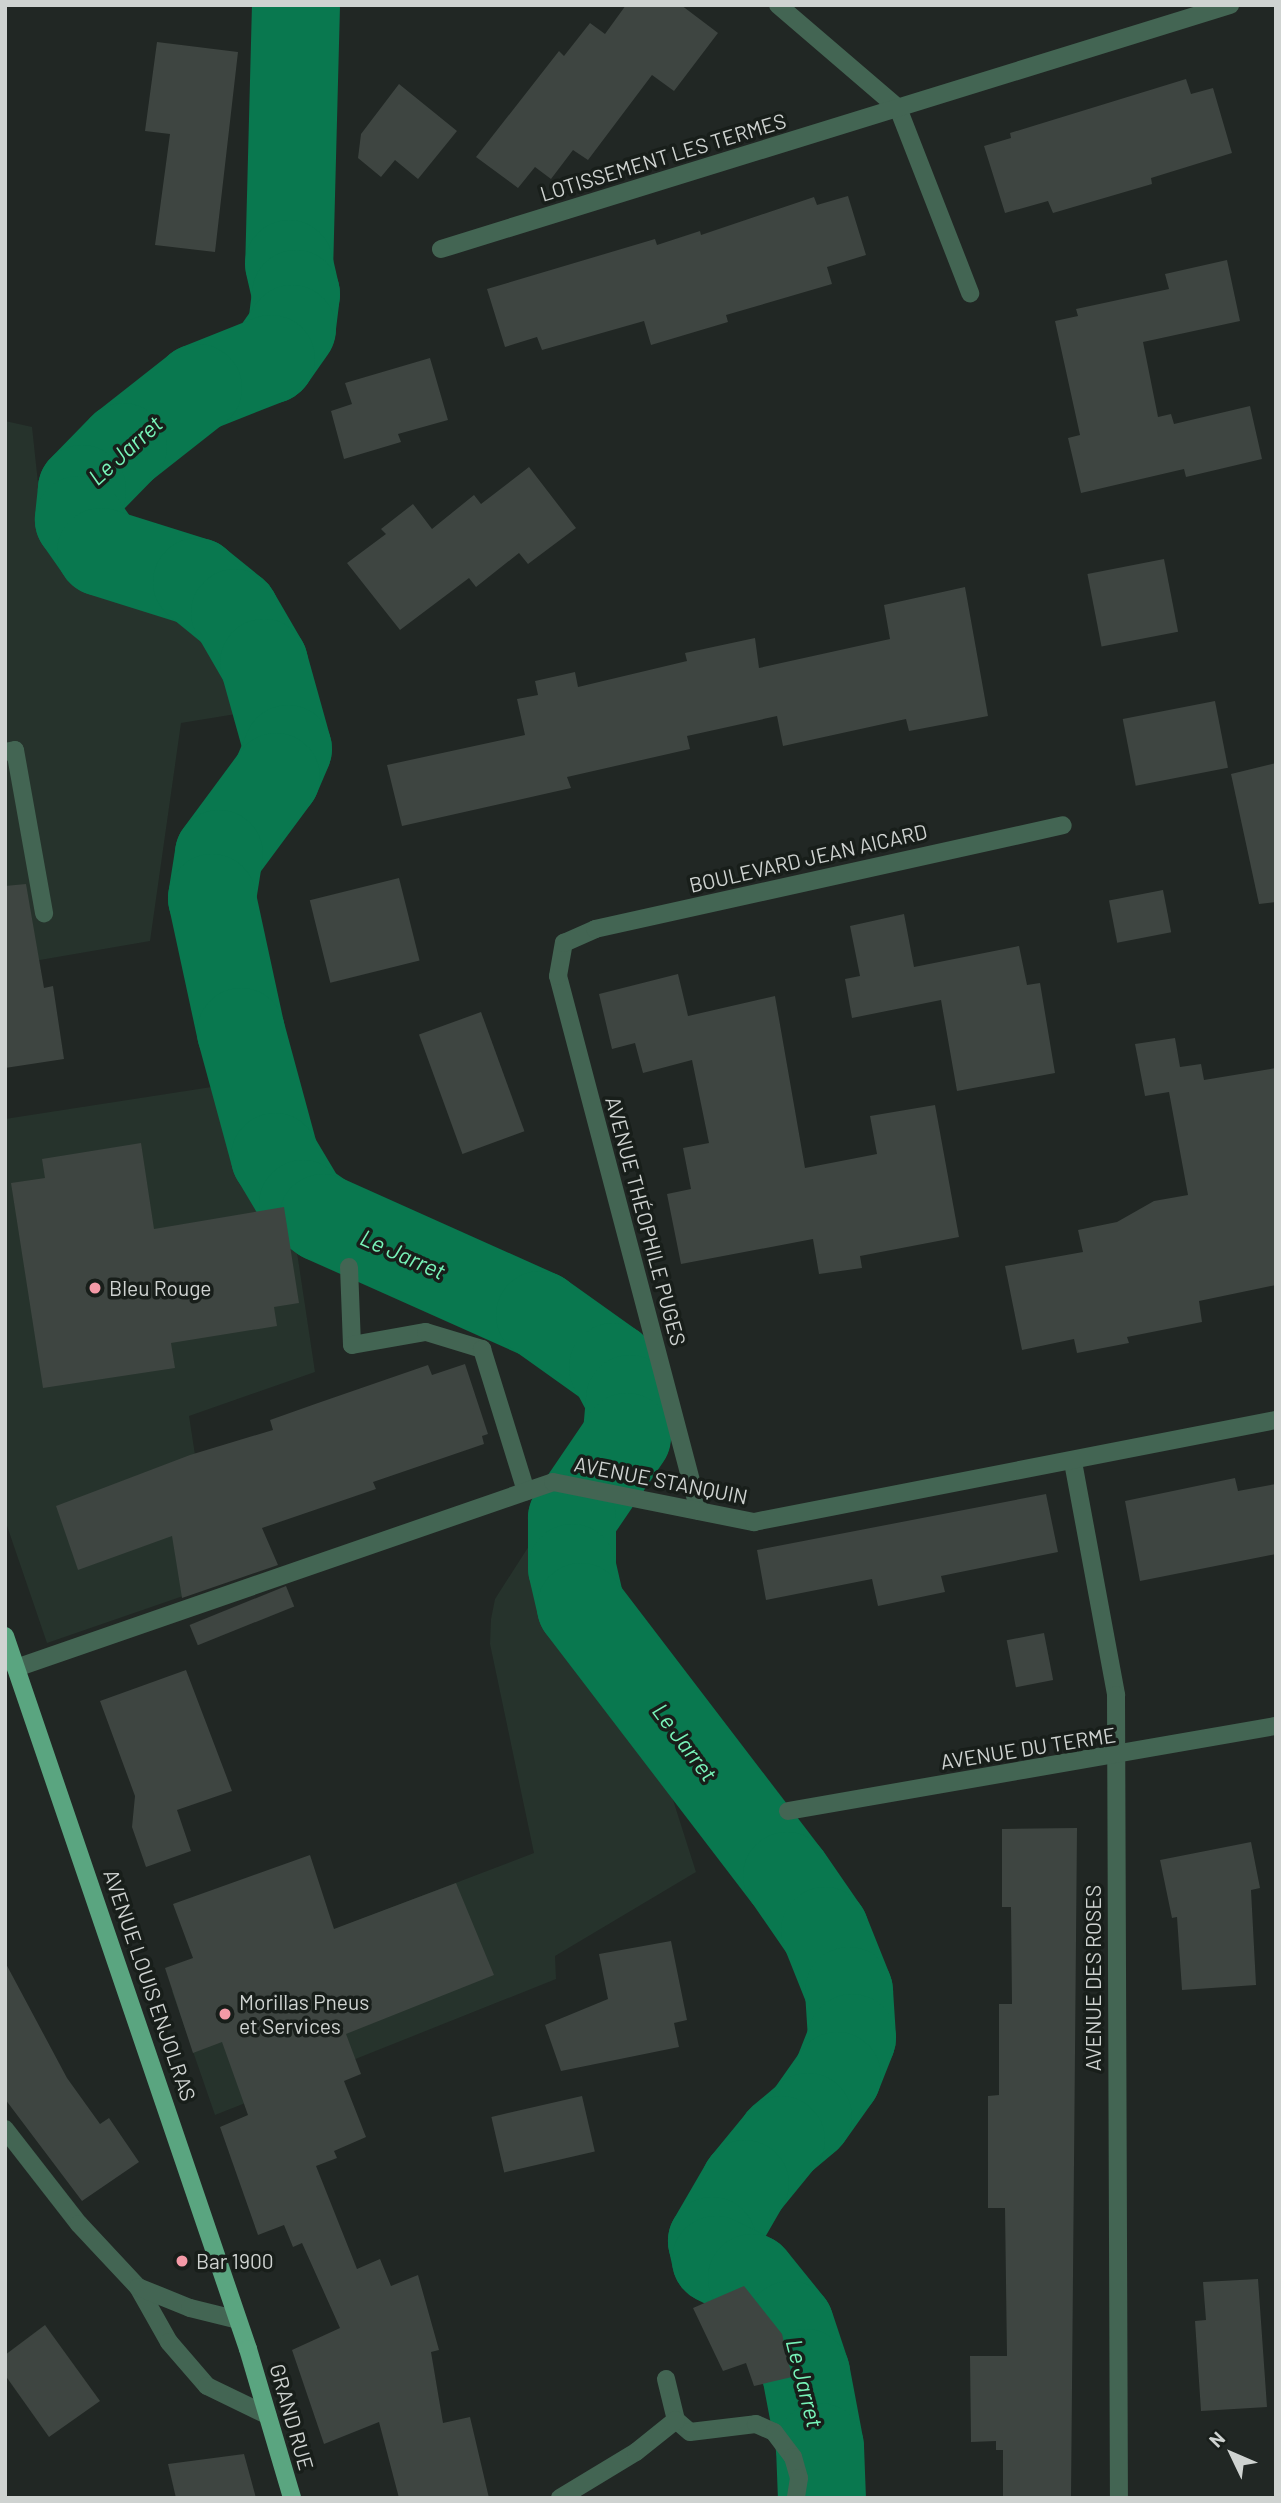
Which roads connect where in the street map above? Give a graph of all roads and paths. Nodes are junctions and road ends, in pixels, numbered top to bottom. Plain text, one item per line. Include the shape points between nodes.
1 (778, 5) edge
2 (1230, 5) edge
3 (898, 108) junction
4 (441, 249) dead end
5 (970, 293) dead end
6 (5, 752) edge
7 (1063, 825) dead end
8 (44, 913) dead end
9 (564, 943) joint
10 (349, 1267) dead end
11 (1276, 1420) edge
12 (1073, 1462) junction
13 (521, 1493) junction
14 (699, 1511) junction
15 (5, 1636) edge
16 (16, 1668) junction
17 (1276, 1726) edge
18 (1116, 1756) junction
19 (788, 1811) dead end
20 (5, 2129) edge
21 (138, 2287) junction
22 (238, 2320) junction
23 (248, 2349) joint
24 (666, 2379) dead end
25 (267, 2415) junction
26 (676, 2420) junction
27 (292, 2498) edge
28 (560, 2498) edge
29 (796, 2498) edge
30 (1119, 2498) edge

1 - 3 street
2 - 3 street, LOTISSEMENT LES TERMES
3 - 4 street, LOTISSEMENT LES TERMES
3 - 5 street
6 - 8 street via 16,750
7 - 9 street, BOULEVARD JEAN AICARD via 595,929
9 - 14 street, AVENUE THÉOPHILE PUGES via 558,976
10 - 13 street via 352,1345 426,1332 482,1349
11 - 12 street, AVENUE STANQUIN
12 - 14 street, AVENUE STANQUIN via 754,1522
12 - 18 street, AVENUE DES ROSES via 1116,1695
13 - 14 street, AVENUE STANQUIN via 554,1482
13 - 16 street, AVENUE STANQUIN
15 - 16 main road, AVENUE LOUIS ENJOLRAS
16 - 22 main road, AVENUE LOUIS ENJOLRAS
17 - 18 street, AVENUE DU TERME
18 - 19 street, AVENUE DU TERME
18 - 30 street, AVENUE DES ROSES
20 - 21 street via 79,2224
21 - 22 street via 190,2308
21 - 25 street via 169,2342 207,2386
22 - 23 main road, AVENUE LOUIS ENJOLRAS
23 - 25 main road, GRAND RUE
24 - 26 street
25 - 27 main road, GRAND RUE
26 - 28 street via 636,2452
26 - 29 street via 690,2432 756,2424 774,2432 793,2457 799,2478

